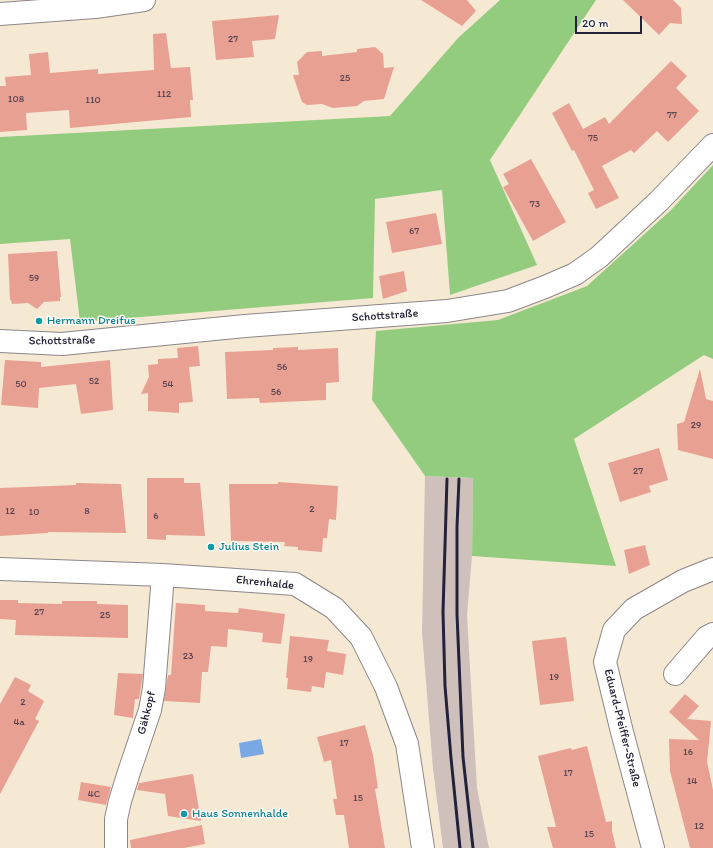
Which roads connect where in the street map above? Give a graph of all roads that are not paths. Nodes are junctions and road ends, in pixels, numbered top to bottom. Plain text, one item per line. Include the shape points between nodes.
1 (144, 0) edge
2 (0, 14) edge
3 (713, 145) edge
4 (0, 342) edge
5 (713, 568) edge
6 (0, 569) edge
7 (163, 575) junction
8 (713, 634) edge
9 (674, 674) dead end
10 (116, 848) edge
11 (423, 848) edge
12 (653, 848) edge

1 - 2 street via 95,7
3 - 4 street, Schottstraße via 659,201 598,257 575,274 508,301 447,311 245,326 62,344
5 - 12 street, Eduard-Pfeiffer-Straße via 683,581 634,609 614,630 605,662
6 - 7 street, Ehrenhalde
7 - 10 street, Gähkopf via 154,688 150,710 120,801 116,820
7 - 11 street, Ehrenhalde via 295,584 334,608 361,637 386,687 407,744
8 - 9 street via 707,637

